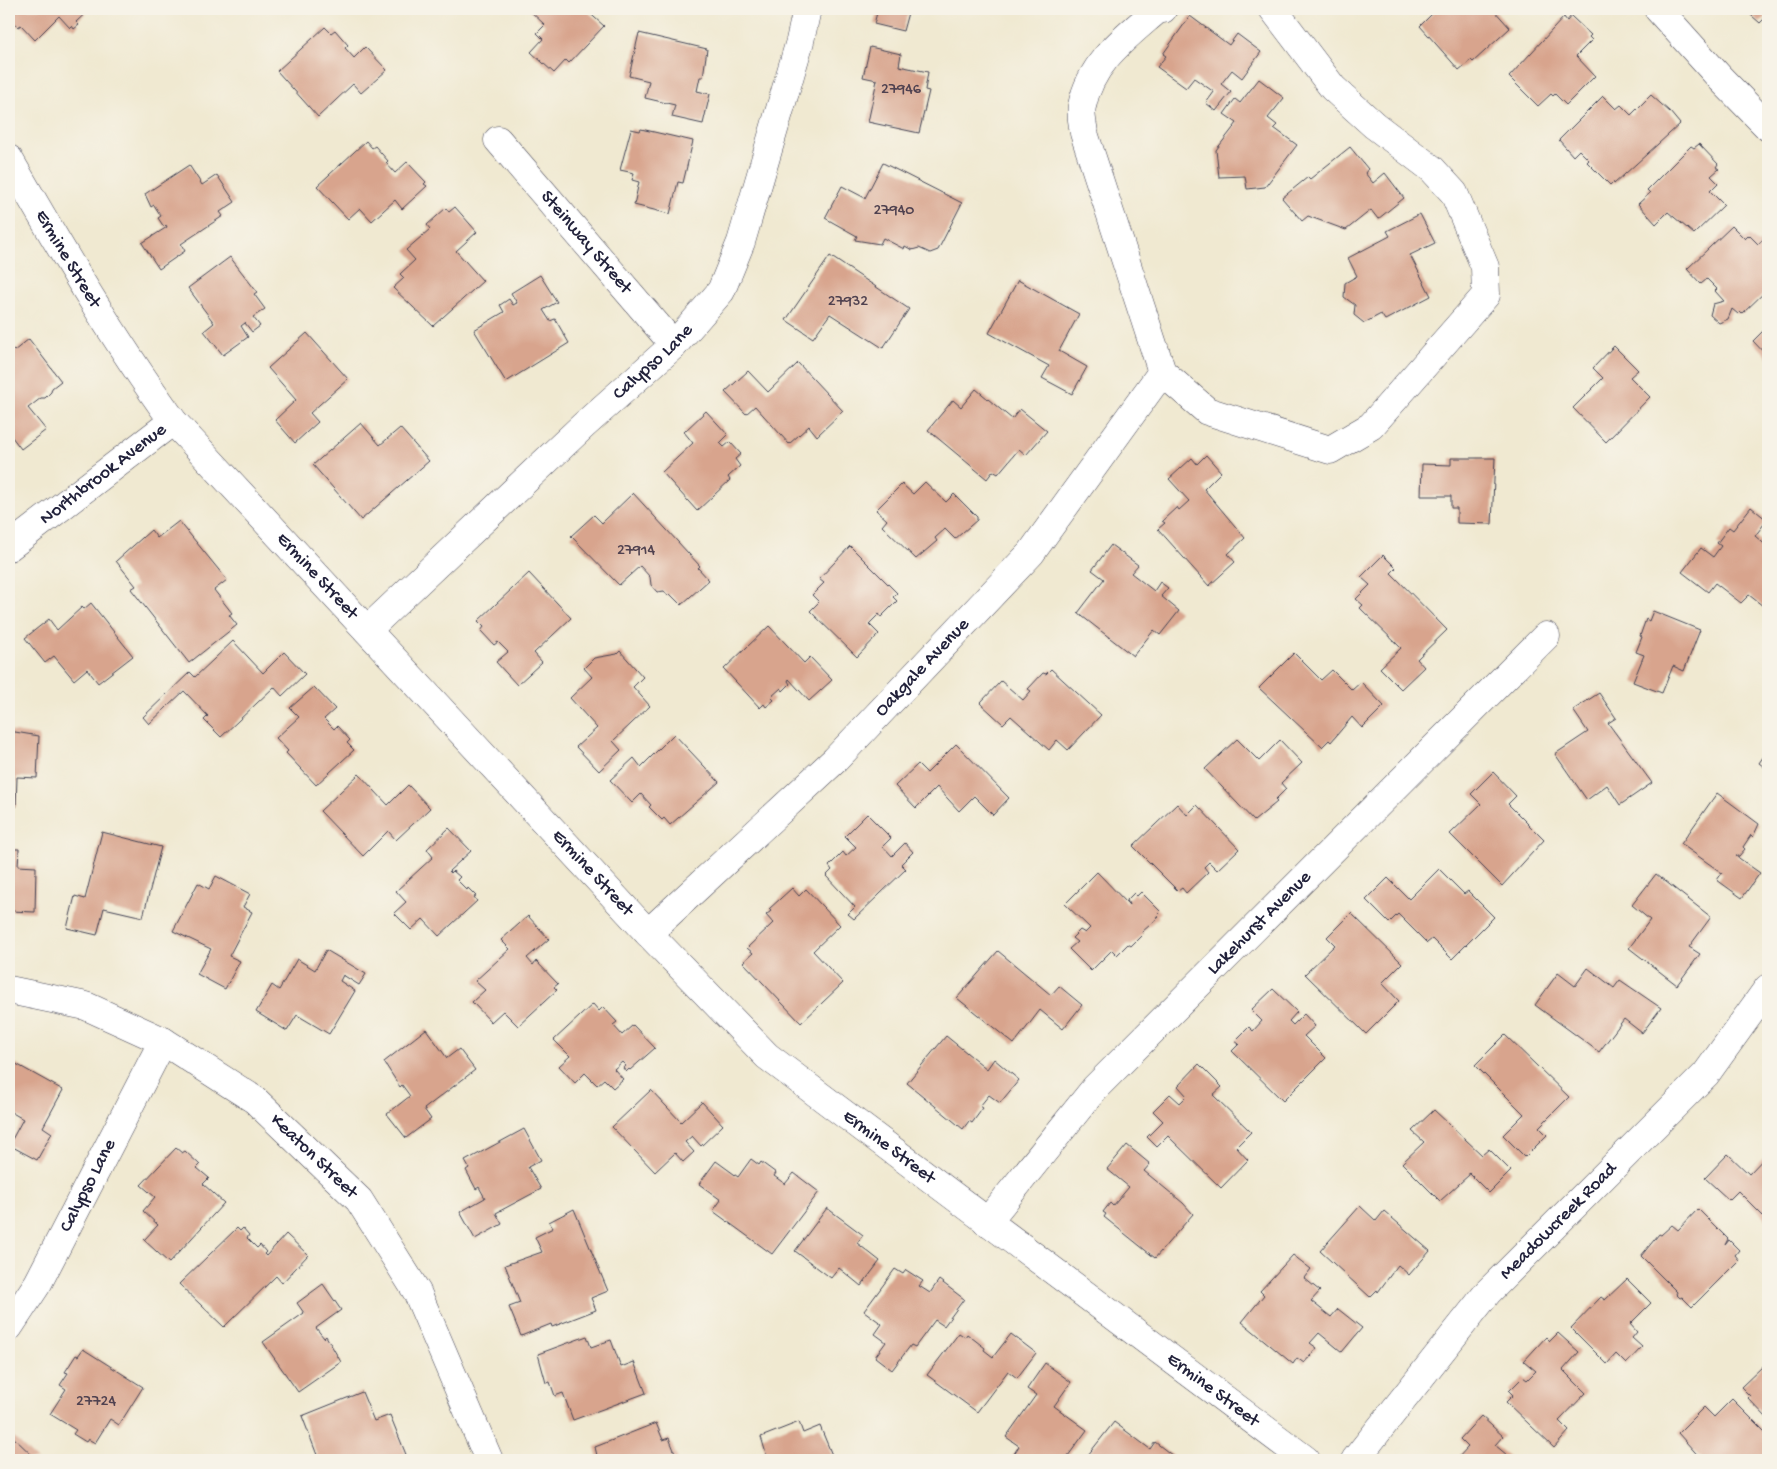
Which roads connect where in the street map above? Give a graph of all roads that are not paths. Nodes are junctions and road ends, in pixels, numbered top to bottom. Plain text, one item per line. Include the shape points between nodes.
1 (807, 9) edge
2 (1163, 9) edge
3 (1273, 9) edge
4 (1658, 9) edge
5 (1768, 127) edge
6 (498, 140) dead end
7 (9, 159) edge
8 (674, 345) junction
9 (1162, 372) junction
10 (173, 420) junction
11 (9, 547) edge
12 (367, 630) junction
13 (1546, 636) dead end
14 (648, 933) junction
15 (1768, 988) edge
16 (9, 990) edge
17 (163, 1041) junction
18 (987, 1222) junction
19 (9, 1327) edge
20 (489, 1460) edge
21 (1306, 1460) edge
22 (1355, 1460) edge

1 - 8 street, Calypso Lane via 741,242 721,291
2 - 9 street via 1157,10 1107,54 1081,108 1084,133
3 - 9 street via 1333,88 1432,170 1454,193 1485,267 1486,295 1371,426 1330,450 1207,411
4 - 5 street
6 - 8 street, Steinway Street
7 - 10 street, Ermine Street via 71,268
8 - 12 street, Calypso Lane via 583,426
9 - 14 street, Oakgale Avenue via 1031,553 835,760
10 - 11 street, Northbrook Avenue
10 - 12 street, Ermine Street
12 - 14 street, Ermine Street
13 - 18 street, Lakehurst Avenue via 1095,1088
14 - 18 street, Ermine Street via 767,1056
15 - 22 street, Meadowcreek Road via 1706,1074 1488,1292
16 - 17 street, Keaton Street via 86,1006
17 - 19 street, Calypso Lane via 38,1283
17 - 20 street, Keaton Street via 256,1100 359,1200 417,1292
18 - 21 street, Ermine Street

